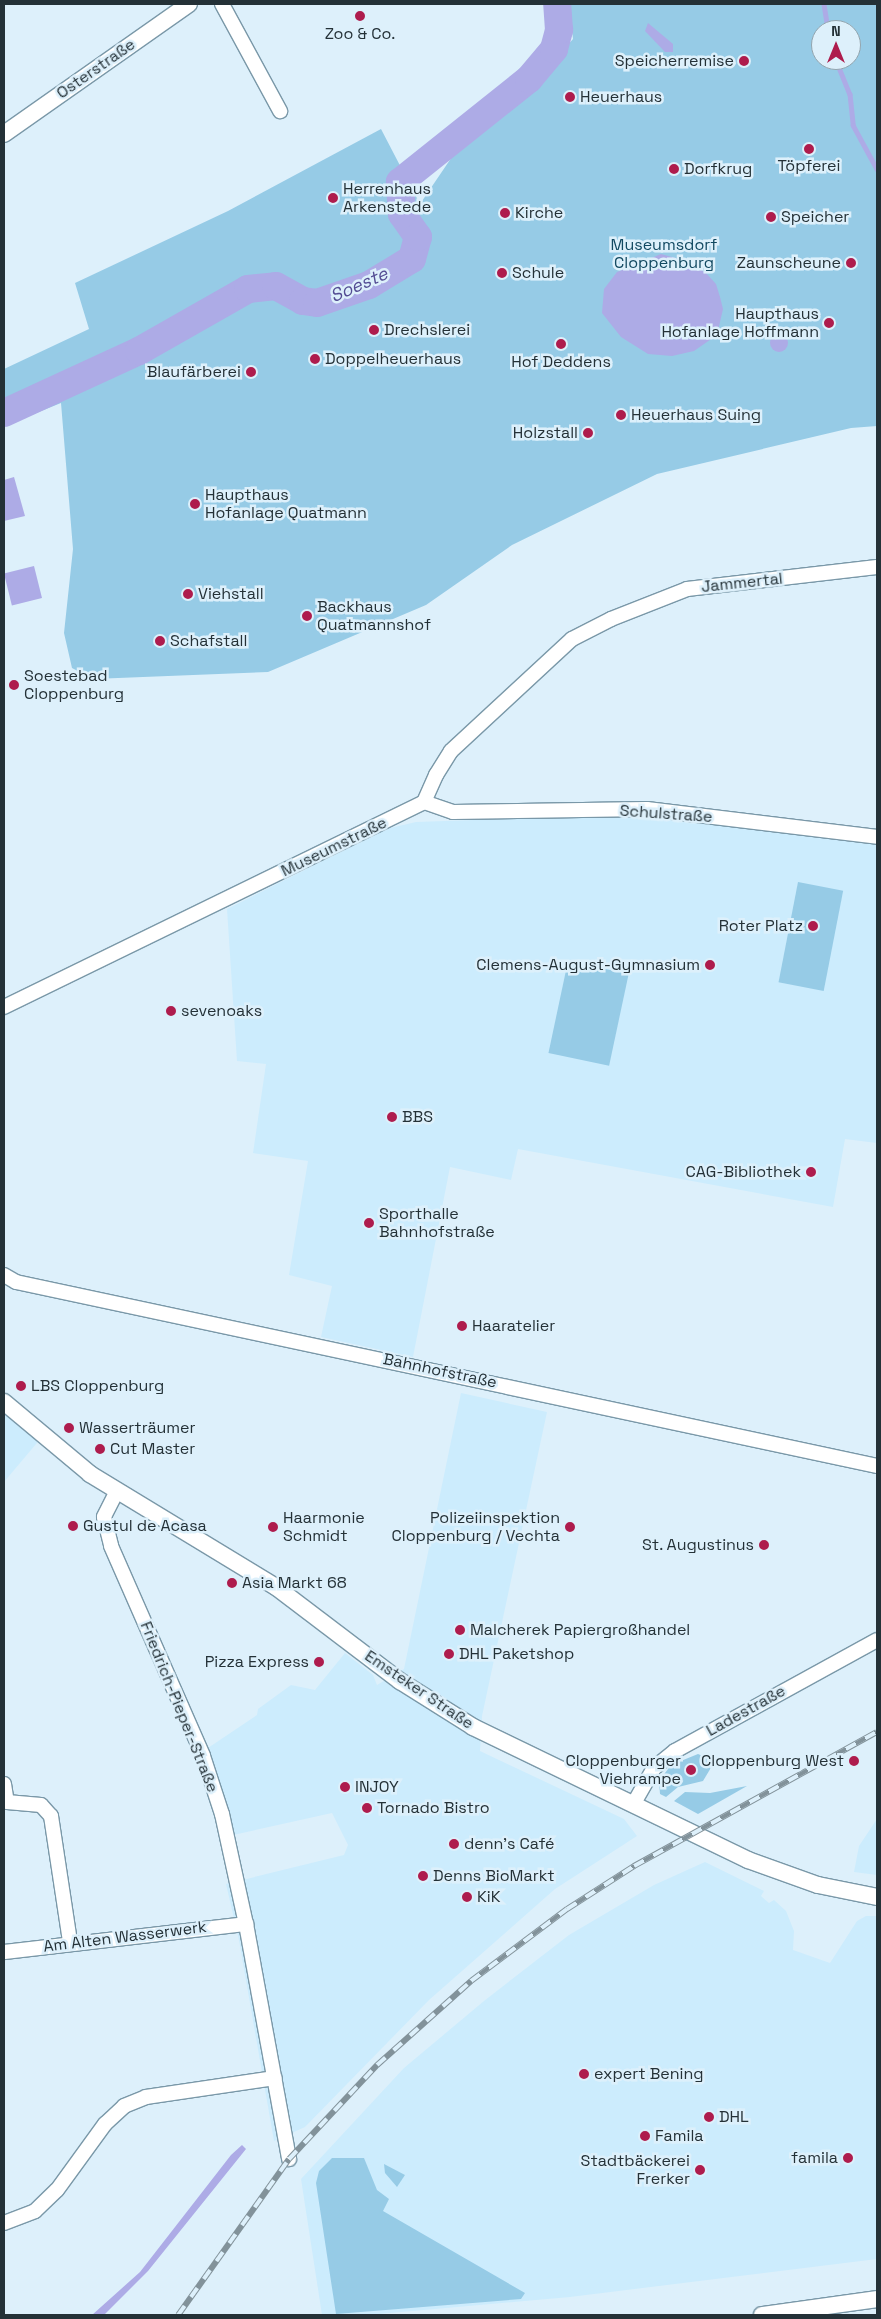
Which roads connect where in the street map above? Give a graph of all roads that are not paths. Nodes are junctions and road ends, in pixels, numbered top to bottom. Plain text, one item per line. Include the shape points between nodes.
1 (189, 4) edge
2 (222, 4) edge
3 (280, 111) dead end
4 (5, 130) edge
5 (877, 567) edge
6 (424, 802) junction
7 (877, 837) edge
8 (4, 1007) edge
9 (4, 1275) edge
10 (4, 1402) edge
11 (877, 1466) edge
12 (117, 1490) junction
13 (877, 1640) edge
14 (4, 1784) edge
15 (634, 1803) junction
16 (877, 1897) edge
17 (246, 1924) junction
18 (70, 1942) junction
19 (4, 1952) edge
20 (275, 2078) junction
21 (289, 2159) dead end
22 (4, 2222) edge
23 (877, 2299) edge
24 (762, 2315) edge

1 - 4 street, Osterstraße
2 - 3 street
5 - 6 street, Jammertal via 688,589 611,619 572,640 451,751
6 - 7 street, Schulstraße via 453,812 647,809
6 - 8 street, Museumstraße
9 - 11 street, Bahnhofstraße via 16,1282
10 - 12 street, Emsteker Straße via 64,1455
12 - 15 street, Emsteker Straße via 276,1587 400,1681 473,1727
12 - 17 street, Friedrich-Pieper-Straße via 104,1517 111,1546 203,1756 222,1814
13 - 15 street, Ladestraße via 675,1751 654,1768
14 - 18 street via 7,1802 42,1805 51,1816
15 - 16 street, Emsteker Straße via 748,1860 818,1885
17 - 18 street, Am Alten Wasserwerk
17 - 20 street, Friedrich-Pieper-Straße
18 - 19 street, Am Alten Wasserwerk
20 - 21 street, Friedrich-Pieper-Straße
20 - 22 street via 146,2097 124,2106 105,2124 57,2190 36,2211
23 - 24 street

